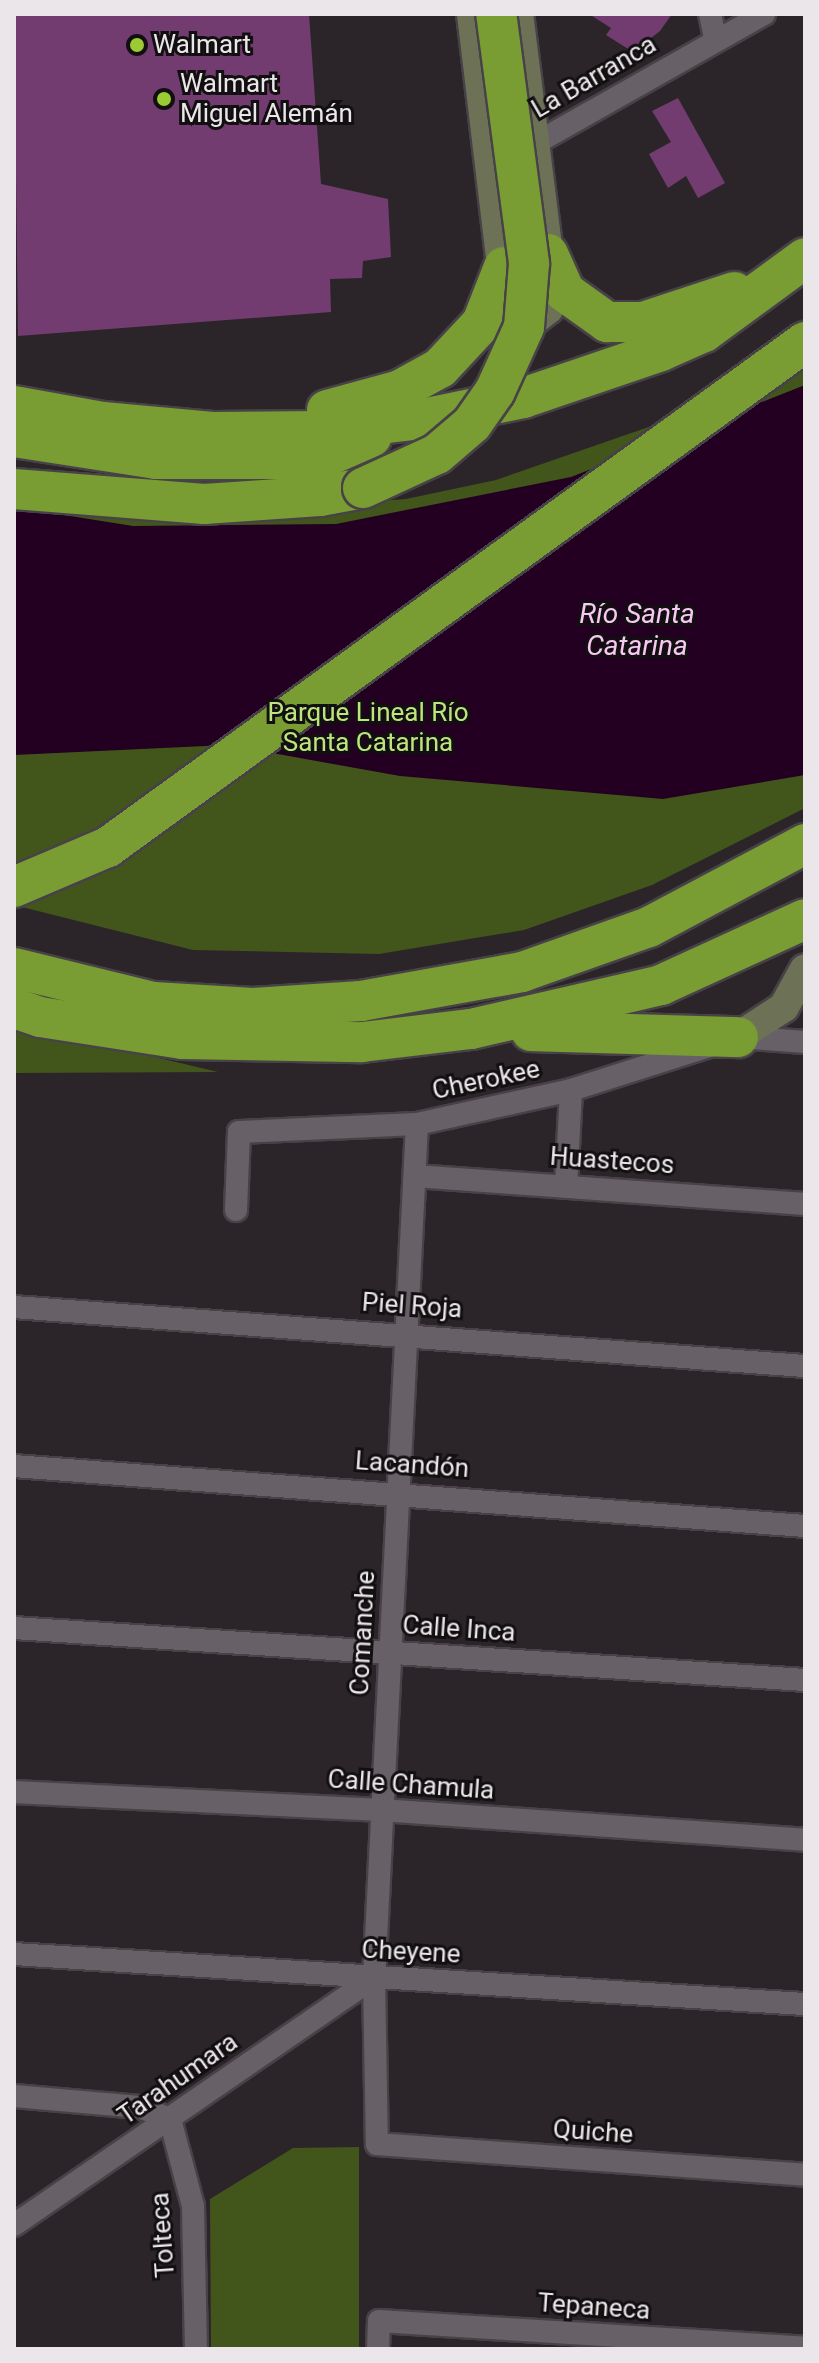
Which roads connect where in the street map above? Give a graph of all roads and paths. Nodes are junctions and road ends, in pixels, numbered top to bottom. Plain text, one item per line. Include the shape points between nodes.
1 (472, 14) edge
2 (496, 14) edge
3 (518, 14) edge
4 (710, 14) edge
5 (764, 14) edge
6 (715, 38) junction
7 (536, 143) junction
8 (548, 254) junction
9 (796, 265) edge
10 (504, 267) junction
11 (805, 342) edge
12 (14, 406) edge
13 (407, 421) junction
14 (247, 431) junction
15 (14, 437) edge
16 (14, 489) edge
17 (802, 847) edge
18 (14, 887) edge
19 (805, 919) edge
20 (14, 968) edge
21 (805, 969) edge
22 (14, 1008) edge
23 (471, 1029) junction
24 (738, 1037) junction
25 (805, 1042) edge
26 (571, 1090) junction
27 (417, 1124) junction
28 (415, 1176) junction
29 (566, 1186) junction
30 (805, 1204) edge
31 (236, 1210) dead end
32 (14, 1307) edge
33 (409, 1334) junction
34 (805, 1366) edge
35 (14, 1466) edge
36 (398, 1491) junction
37 (805, 1526) edge
38 (14, 1628) edge
39 (390, 1652) junction
40 (805, 1680) edge
41 (14, 1792) edge
42 (381, 1810) junction
43 (805, 1840) edge
44 (14, 1954) edge
45 (374, 1978) junction
46 (805, 2004) edge
47 (14, 2096) edge
48 (170, 2119) junction
49 (377, 2144) joint
50 (805, 2175) edge
51 (14, 2225) edge
52 (805, 2348) edge
53 (196, 2349) edge
54 (378, 2349) edge

1 - 10 street
2 - 16 highway, bridge via 530,285 519,343 472,424 437,454 394,477 320,496 204,504 63,497
3 - 7 street
4 - 6 street
5 - 6 street, La Barranca
6 - 7 street, La Barranca
7 - 8 street
8 - 9 highway via 573,301 598,319 619,325 674,314
8 - 10 street via 548,309 530,323 517,320 507,307
9 - 13 highway via 704,332 661,351 523,398
10 - 14 highway via 493,303 471,339 421,380 374,398
11 - 18 highway via 108,847
12 - 14 highway via 158,428
13 - 14 highway via 320,431
13 - 15 highway via 321,459 156,459
17 - 20 highway via 649,927 522,972 361,1001 253,1008 154,1002
19 - 23 highway via 661,985
21 - 24 street via 784,1007
22 - 23 highway via 40,1017 182,1039 268,1044 362,1042
23 - 24 highway
24 - 25 street
24 - 26 street, Cherokee
26 - 27 street, Cherokee
26 - 29 street
27 - 28 street, Comanche
27 - 31 street, Cherokee via 239,1132
28 - 29 street, Huastecos
28 - 33 street, Comanche
29 - 30 street, Huastecos
32 - 33 street, Piel Roja
33 - 34 street, Piel Roja
33 - 36 street, Comanche
35 - 36 street, Lacandón
36 - 37 street, Lacandón
36 - 39 street, Comanche
38 - 39 street, Calle Inca
39 - 40 street, Calle Inca
39 - 42 street, Comanche
41 - 42 street, Calle Chamula
42 - 43 street, Calle Chamula
42 - 45 street, Comanche
44 - 45 street, Cheyene
45 - 46 street, Cheyene
45 - 48 street, Tarahumara
45 - 49 street, Comanche
47 - 48 street via 140,2107
48 - 51 street, Tarahumara
48 - 53 street, Tolteca via 193,2206
49 - 50 street, Quiche
52 - 54 street, Tepaneca via 379,2321

